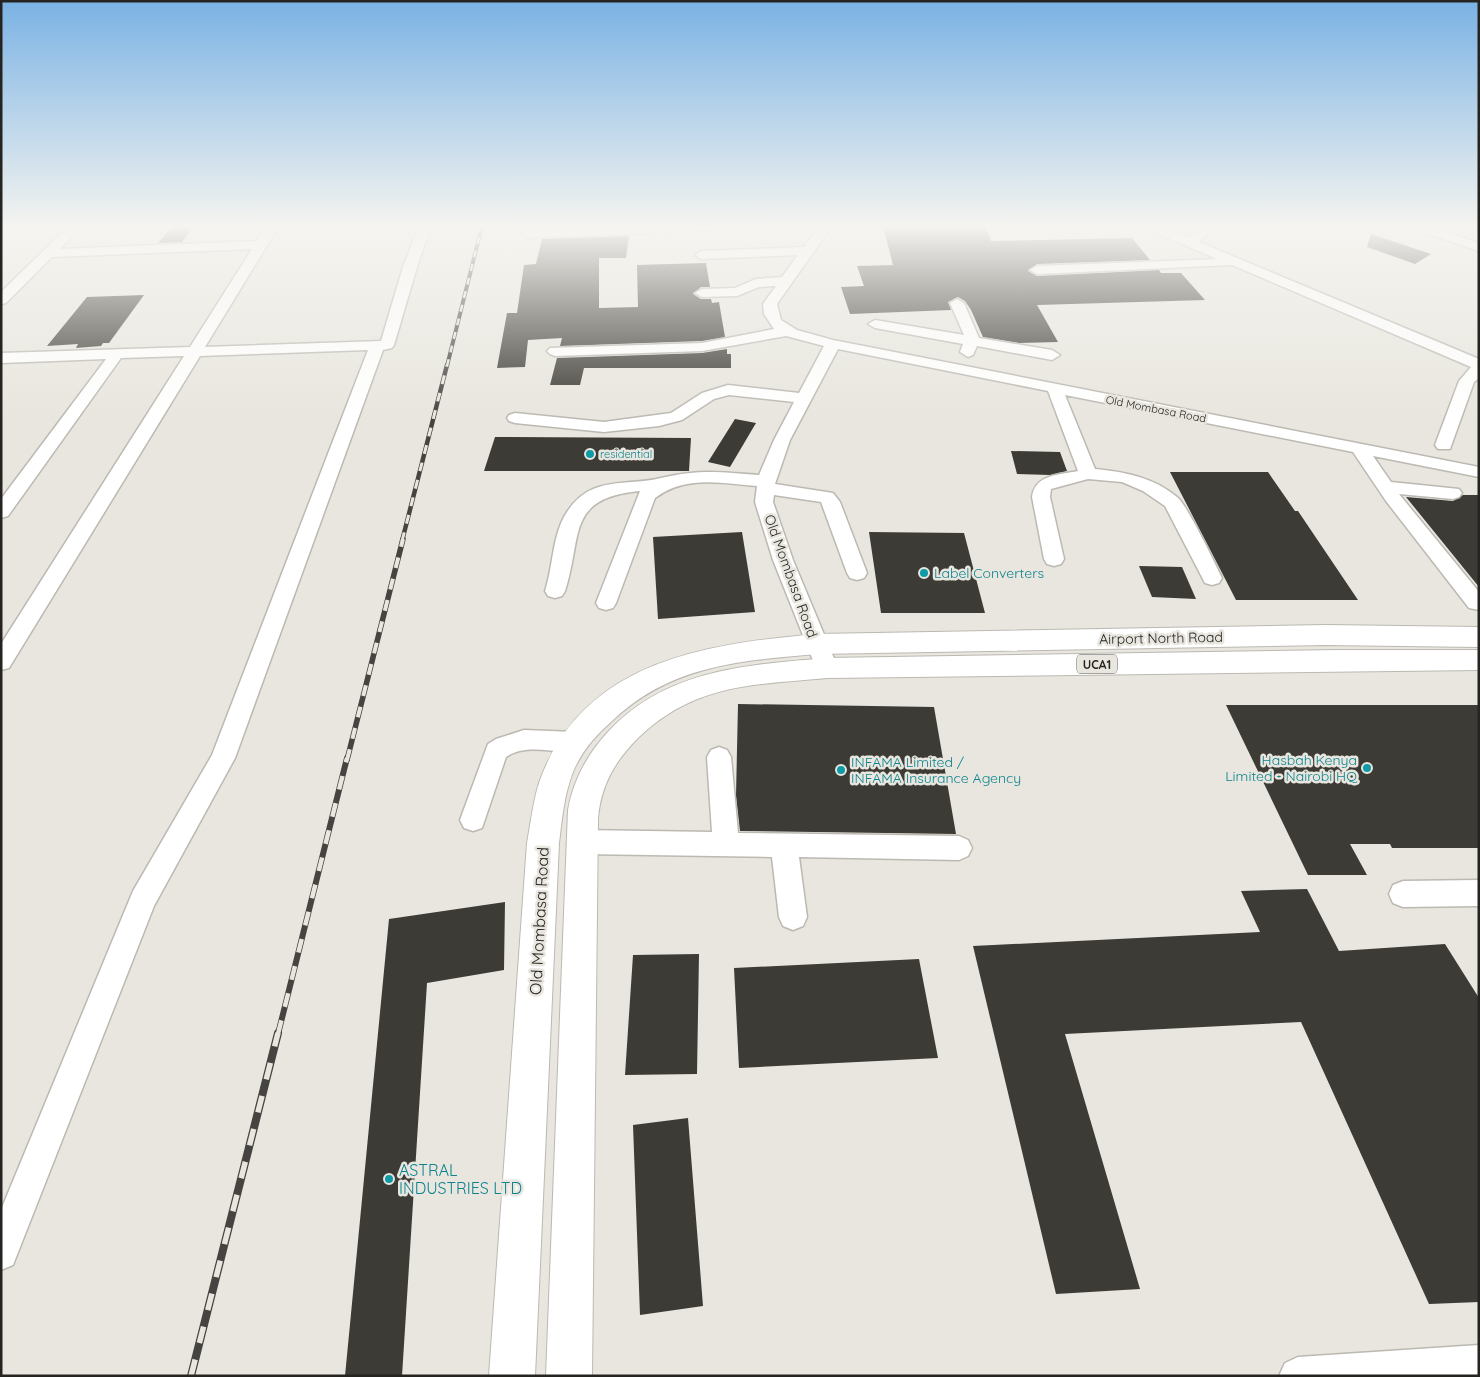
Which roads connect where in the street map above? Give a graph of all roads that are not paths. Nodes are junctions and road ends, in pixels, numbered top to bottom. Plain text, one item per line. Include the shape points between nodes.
1 (11, 290) edge
2 (232, 290) edge
3 (403, 290) edge
4 (740, 290) edge
5 (780, 290) edge
6 (1302, 290) edge
7 (702, 293) dead end
8 (1, 300) edge
9 (956, 303) dead end
10 (875, 324) dead end
11 (788, 331) junction
12 (973, 341) junction
13 (834, 344) junction
14 (377, 345) junction
15 (194, 351) junction
16 (555, 351) dead end
17 (117, 354) junction
18 (1052, 355) dead end
19 (1, 359) edge
20 (1479, 366) edge
21 (961, 370) junction
22 (1055, 389) junction
23 (804, 398) junction
24 (515, 418) dead end
25 (1444, 446) dead end
26 (1360, 450) junction
27 (1479, 472) edge
28 (1088, 474) junction
29 (662, 484) junction
30 (766, 485) junction
31 (1386, 487) junction
32 (1453, 493) dead end
33 (1, 512) edge
34 (1054, 559) dead end
35 (856, 573) dead end
36 (1212, 578) dead end
37 (554, 591) dead end
38 (606, 603) dead end
39 (1476, 603) dead end
40 (1325, 635) junction
41 (1479, 636) edge
42 (835, 656) junction
43 (1340, 660) junction
44 (1479, 660) edge
45 (1, 662) edge
46 (575, 742) junction
47 (719, 757) dead end
48 (473, 820) dead end
49 (582, 842) junction
50 (726, 844) junction
51 (784, 845) junction
52 (959, 848) dead end
53 (1479, 893) edge
54 (1403, 894) dead end
55 (793, 917) dead end
56 (1, 1253) edge
57 (1479, 1364) edge
58 (512, 1376) edge
59 (568, 1376) edge
60 (1298, 1376) edge

1 - 8 lane
2 - 15 lane
3 - 14 lane via 387,345
4 - 7 lane
5 - 11 lane, Old Mombasa Road via 770,304 769,314 774,322
6 - 20 lane
9 - 12 lane
10 - 12 lane
11 - 13 lane, Old Mombasa Road
11 - 16 lane via 698,348
12 - 18 lane
12 - 21 lane
13 - 21 lane, Old Mombasa Road
13 - 23 lane, Old Mombasa Road
14 - 15 lane
14 - 56 lane via 223,758 142,900
15 - 17 lane
15 - 45 lane
17 - 19 lane
17 - 33 lane
20 - 25 lane via 1467,381
21 - 22 lane, Old Mombasa Road
22 - 26 lane, Old Mombasa Road
22 - 28 lane
23 - 24 lane via 728,390 708,396 676,417 604,426
23 - 30 lane, Old Mombasa Road via 782,440
26 - 27 lane, Old Mombasa Road
26 - 31 lane
28 - 34 lane via 1055,480 1042,488 1040,497
28 - 36 lane via 1125,477 1172,502
29 - 30 lane via 701,477
29 - 37 lane via 615,488 593,496 581,506 567,535 560,578
29 - 38 lane via 647,495
30 - 35 lane via 827,497
30 - 42 lane, Old Mombasa Road via 764,502 768,517
31 - 32 lane
31 - 39 lane
40 - 41 main road, Airport North Road / UCA1
40 - 42 main road, Airport North Road / UCA1
40 - 43 main road
42 - 43 main road, Airport North Road / UCA1
42 - 46 main road, Old Mombasa Road via 721,654 659,672 615,701
42 - 49 main road via 709,683 686,690 651,710 626,731 592,779 584,808
43 - 44 main road, Airport North Road / UCA1
46 - 48 lane via 517,739 505,744 496,751
46 - 58 main road, Old Mombasa Road via 552,790 543,843
47 - 50 lane
49 - 50 lane
49 - 59 main road
50 - 51 lane
51 - 52 lane
51 - 55 lane
53 - 54 lane
57 - 60 lane

